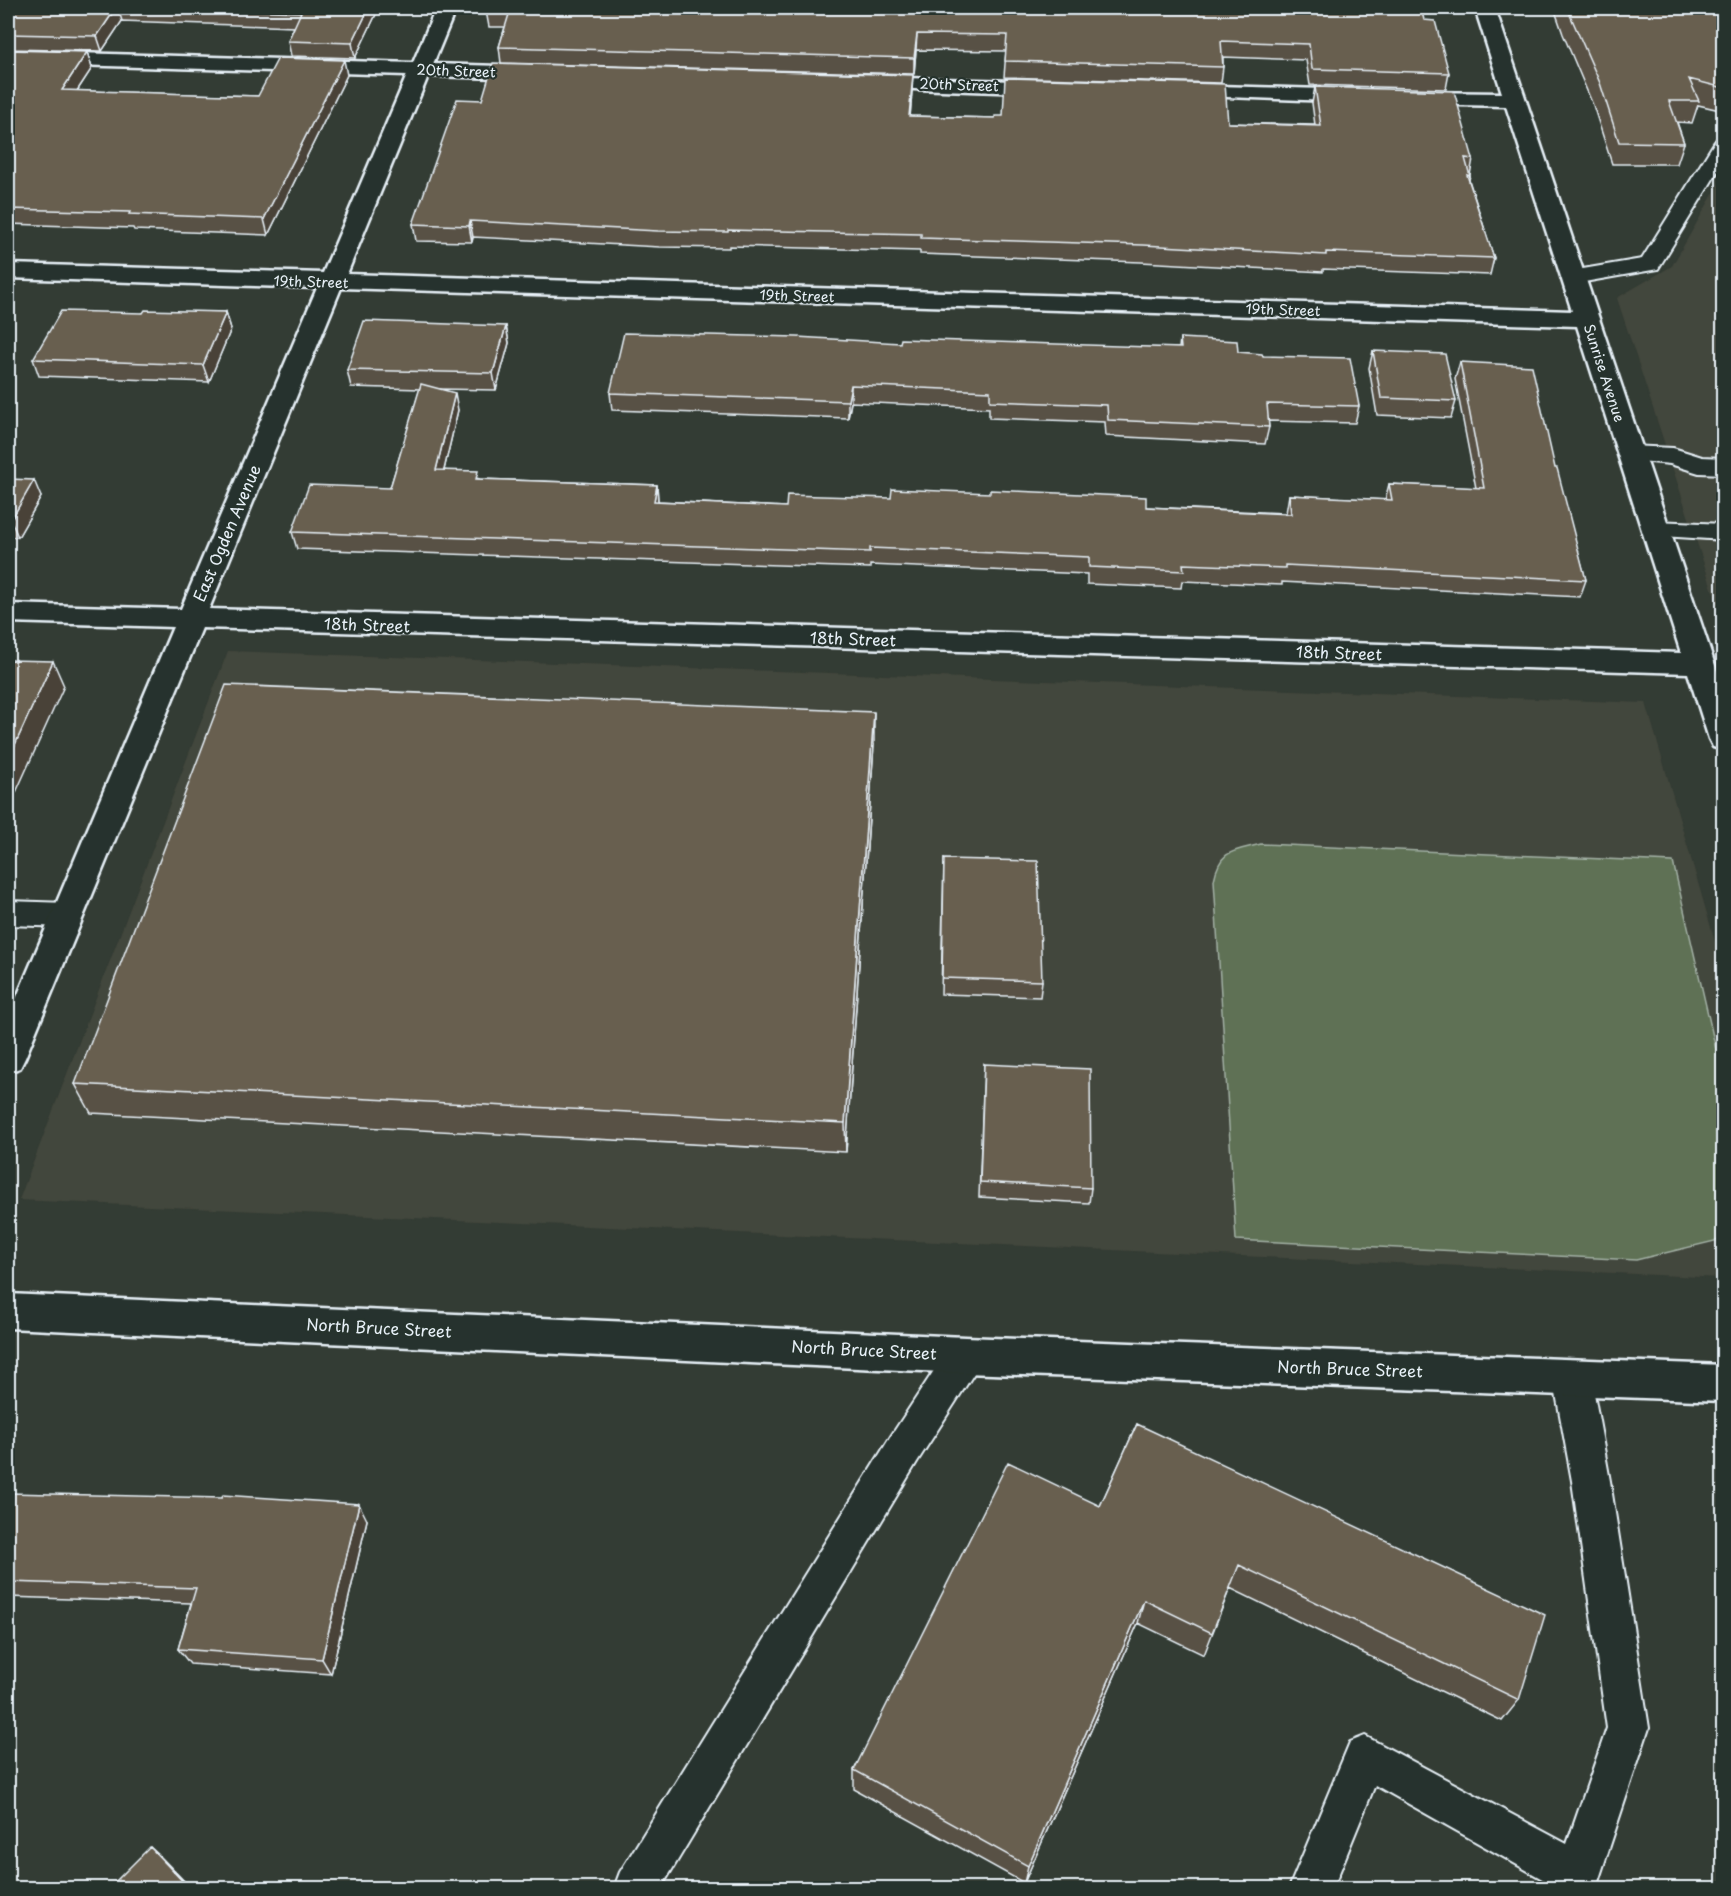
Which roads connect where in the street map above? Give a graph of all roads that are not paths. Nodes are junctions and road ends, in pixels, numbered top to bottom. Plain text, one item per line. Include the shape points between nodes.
1 (446, 8) edge
2 (1485, 8) edge
3 (8, 57) edge
4 (420, 70) junction
5 (562, 74) edge
6 (847, 82) edge
7 (1073, 88) edge
8 (1156, 91) edge
9 (1515, 100) junction
10 (1724, 143) edge
11 (8, 271) edge
12 (1573, 277) junction
13 (331, 283) junction
14 (1587, 319) junction
15 (1630, 454) junction
16 (1724, 466) edge
17 (1655, 529) junction
18 (1724, 532) edge
19 (8, 613) edge
20 (189, 620) junction
21 (1699, 663) junction
22 (1724, 739) edge
23 (8, 913) edge
24 (67, 915) junction
25 (8, 1058) edge
26 (8, 1311) edge
27 (966, 1355) junction
28 (1572, 1377) junction
29 (1723, 1381) edge
30 (1576, 1882) edge
31 (636, 1888) edge
32 (1311, 1888) edge

1 - 4 street, East Ogden Avenue
2 - 9 street, Sunrise Avenue
3 - 4 street, 20th Street
4 - 5 street, 20th Street
4 - 13 street, East Ogden Avenue
6 - 7 street, 20th Street
8 - 9 street
9 - 12 street, Sunrise Avenue
10 - 12 lane via 1650,264
11 - 13 street, 19th Street
12 - 14 street, Sunrise Avenue
13 - 14 street, 19th Street
13 - 20 street, East Ogden Avenue
14 - 15 street, Sunrise Avenue
15 - 16 lane via 1673,456 1698,465
15 - 17 street, Sunrise Avenue
17 - 18 lane
17 - 21 street, Sunrise Avenue
19 - 20 street, 18th Street
20 - 21 street, 18th Street
20 - 24 street, East Ogden Avenue
21 - 22 street, Sunrise Avenue
23 - 24 lane
24 - 25 street, East Ogden Avenue
26 - 27 street, North Bruce Street
27 - 28 street, North Bruce Street
27 - 31 lane via 904,1449
28 - 29 street, North Bruce Street
28 - 30 lane via 1628,1728
30 - 32 lane via 1365,1757

